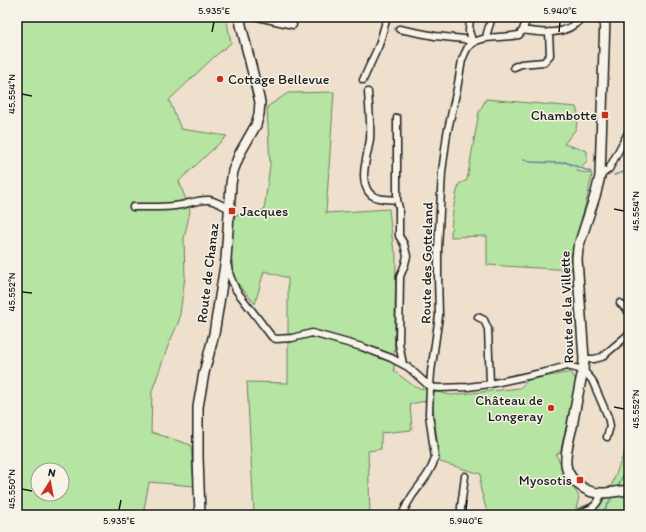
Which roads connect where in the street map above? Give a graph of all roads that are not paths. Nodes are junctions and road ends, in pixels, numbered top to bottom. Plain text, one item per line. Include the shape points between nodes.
1 (240, 17) edge
2 (258, 17) edge
3 (388, 17) edge
4 (470, 17) edge
5 (492, 17) edge
6 (526, 17) edge
7 (582, 17) edge
8 (605, 17) edge
9 (293, 25) dead end
10 (399, 30) dead end
11 (523, 30) junction
12 (549, 32) junction
13 (486, 38) junction
14 (473, 43) junction
15 (514, 67) dead end
16 (363, 80) dead end
17 (368, 92) dead end
18 (397, 118) dead end
19 (629, 131) edge
20 (600, 176) junction
21 (396, 200) junction
22 (133, 207) dead end
23 (229, 208) junction
24 (226, 259) junction
25 (620, 303) dead end
26 (629, 312) edge
27 (478, 317) dead end
28 (629, 334) edge
29 (584, 359) junction
30 (403, 364) junction
31 (583, 370) junction
32 (490, 384) junction
33 (430, 387) junction
34 (607, 437) dead end
35 (465, 476) dead end
36 (629, 490) edge
37 (601, 493) junction
38 (200, 515) edge
39 (402, 515) edge
40 (461, 515) edge
41 (576, 515) edge

1 - 23 main road, Route de Chanaz via 260,108 256,125 235,163
2 - 9 street
3 - 16 street
4 - 14 street via 469,31
5 - 13 street
6 - 11 street
7 - 12 street via 569,28
8 - 20 main road, Route de la Villette
10 - 14 street via 464,39
11 - 12 street
11 - 13 street via 519,35
12 - 15 street via 550,55 544,62
13 - 14 street
14 - 33 street, Route des Gotteland via 464,53 462,60 444,151 439,212 440,316
17 - 21 street via 370,139 365,185 368,192 376,198
18 - 21 street
19 - 20 street via 609,169
20 - 29 main road, Route de la Villette via 577,259
21 - 30 street via 399,208 400,236 407,256 400,278 399,344
22 - 23 street via 163,207 208,200
23 - 24 main road, Route de Chanaz
24 - 30 street via 236,290 272,337 287,338 312,333 362,347
24 - 38 main road, Route de Chanaz via 214,334 198,407
25 - 26 street
27 - 32 street via 484,320 488,329
28 - 29 street via 602,357
29 - 31 main road, Route de la Villette
30 - 33 street
31 - 32 street via 567,366
31 - 34 street via 592,380 608,417 610,426
31 - 37 main road, Route de la Villette via 566,465 569,474 582,487
32 - 33 street
33 - 39 street, Route des Gotteland via 429,414 435,458
35 - 40 street
36 - 37 main road, Route de la Villette
37 - 41 street via 595,505

